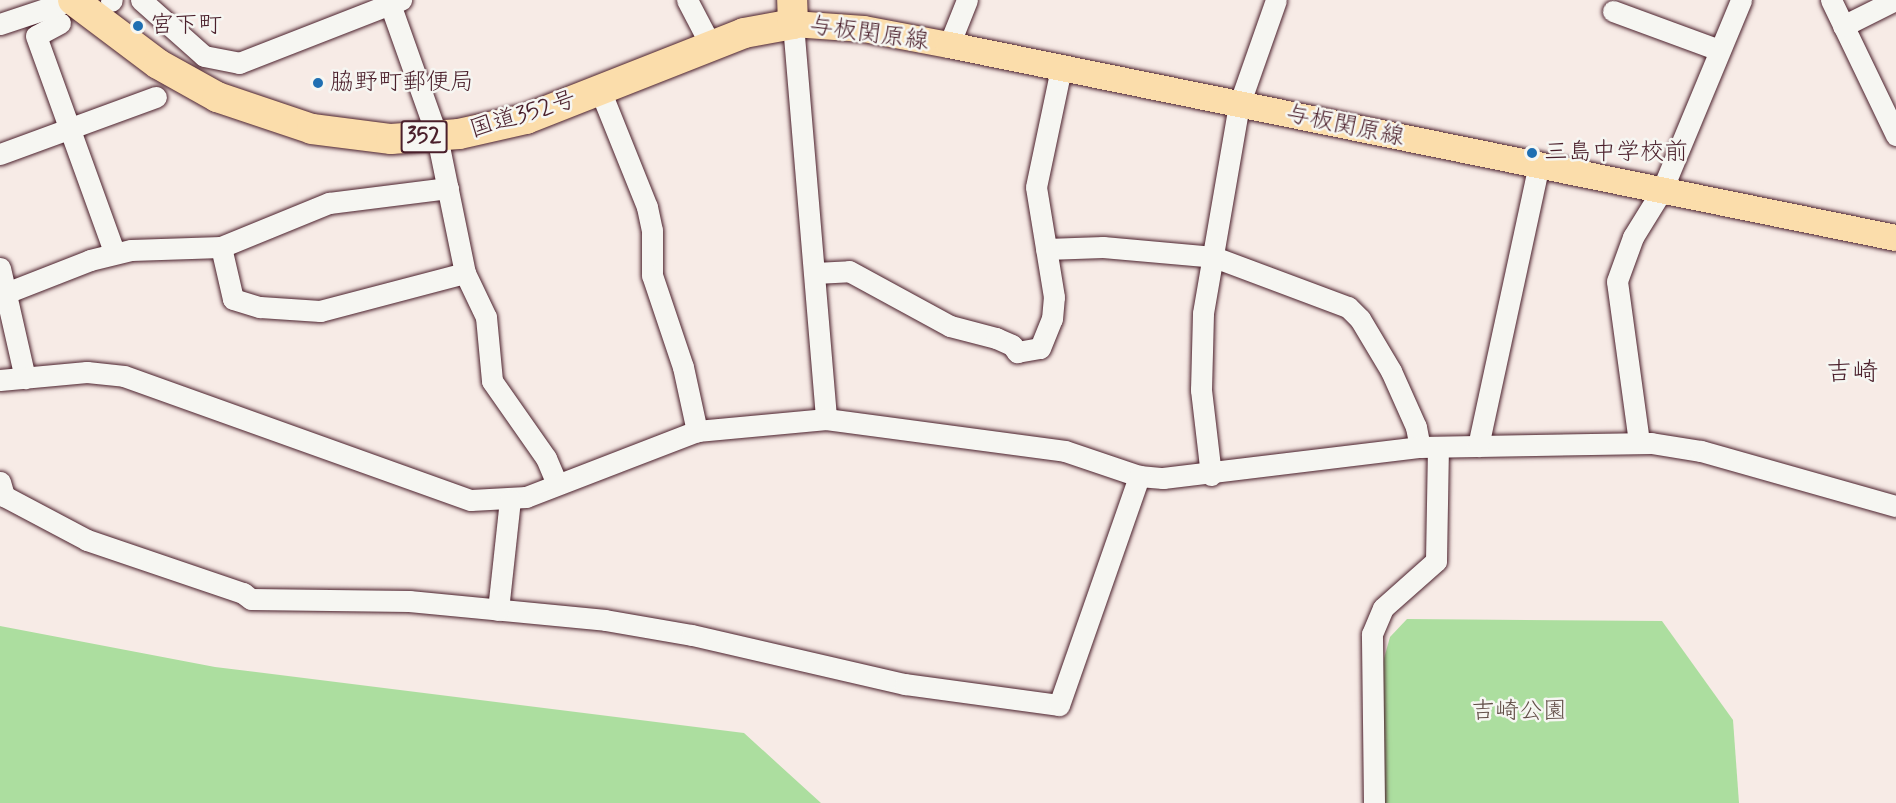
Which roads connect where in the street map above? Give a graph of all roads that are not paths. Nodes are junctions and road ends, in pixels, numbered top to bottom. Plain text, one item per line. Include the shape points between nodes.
1 (141, 0) edge
2 (687, 0) edge
3 (967, 0) edge
4 (1276, 0) edge
5 (1741, 0) edge
6 (1831, 0) edge
7 (1895, 0) edge
8 (395, 2) edge
9 (68, 8) edge
10 (1613, 11) dead end
11 (793, 12) edge
12 (0, 24) edge
13 (1843, 26) junction
14 (949, 45) junction
15 (711, 46) junction
16 (1719, 50) junction
17 (1061, 68) junction
18 (600, 90) junction
19 (156, 97) dead end
20 (1239, 105) junction
21 (69, 129) junction
22 (1896, 135) edge
23 (438, 136) junction
24 (0, 154) edge
25 (1539, 165) junction
26 (448, 188) junction
27 (1662, 190) junction
28 (1896, 238) edge
29 (221, 247) junction
30 (1046, 249) junction
31 (114, 252) junction
32 (1214, 257) junction
33 (0, 268) edge
34 (465, 273) junction
35 (815, 273) junction
36 (6, 293) junction
37 (25, 378) junction
38 (0, 380) edge
39 (826, 419) junction
40 (697, 431) junction
41 (1639, 442) junction
42 (1478, 446) junction
43 (1429, 447) junction
44 (1211, 475) junction
45 (1139, 476) junction
46 (557, 484) junction
47 (1, 492) edge
48 (510, 500) junction
49 (1896, 506) edge
50 (498, 610) junction
51 (1374, 803) edge

1 - 8 street via 204,56 234,69
2 - 15 street
3 - 14 street
4 - 20 street
5 - 16 street
6 - 13 street
7 - 13 street
8 - 23 street
9 - 12 street
9 - 21 street via 36,36
9 - 23 highway, 国道352号 / 352 via 181,79 247,110 351,136
10 - 16 street
11 - 14 main road, 与板関原線
11 - 15 highway, 国道352号 / 352
11 - 35 street
13 - 22 street
14 - 17 main road, 与板関原線
15 - 18 highway, 国道352号 / 352
16 - 27 street
17 - 20 main road, 与板関原線
17 - 30 street via 1036,187
18 - 23 highway, 国道352号 / 352 via 526,118
18 - 40 street via 647,207 652,230 652,275 683,368
19 - 21 street
20 - 25 main road, 与板関原線
20 - 32 street
21 - 24 street
21 - 31 street
23 - 26 street
25 - 27 main road, 与板関原線
25 - 42 street
26 - 29 street via 329,203
26 - 34 street
27 - 28 main road, 与板関原線
27 - 41 street via 1633,237 1617,281
29 - 31 street
29 - 34 street via 233,299 251,306 320,311
30 - 32 street via 1104,247
30 - 35 street via 1054,297 1052,320 1040,348 1017,352 1012,345 996,338 950,326 849,270
31 - 36 street
32 - 43 street via 1347,307 1360,320 1391,371
32 - 44 street via 1203,313 1201,379 1205,453
33 - 36 street
34 - 46 street via 486,317 492,381 546,458
35 - 39 street
36 - 37 street
37 - 38 street
37 - 48 street via 87,372 124,376 471,500
39 - 40 street
39 - 45 street via 1065,451
40 - 46 street
41 - 42 street
41 - 49 street via 1701,451
42 - 43 street
43 - 44 street
43 - 51 street via 1436,561 1383,608 1372,634
44 - 45 street
45 - 50 street via 1059,705 904,684 692,635 605,620
46 - 48 street
47 - 50 street via 87,540 243,592 251,599 409,601
48 - 50 street

